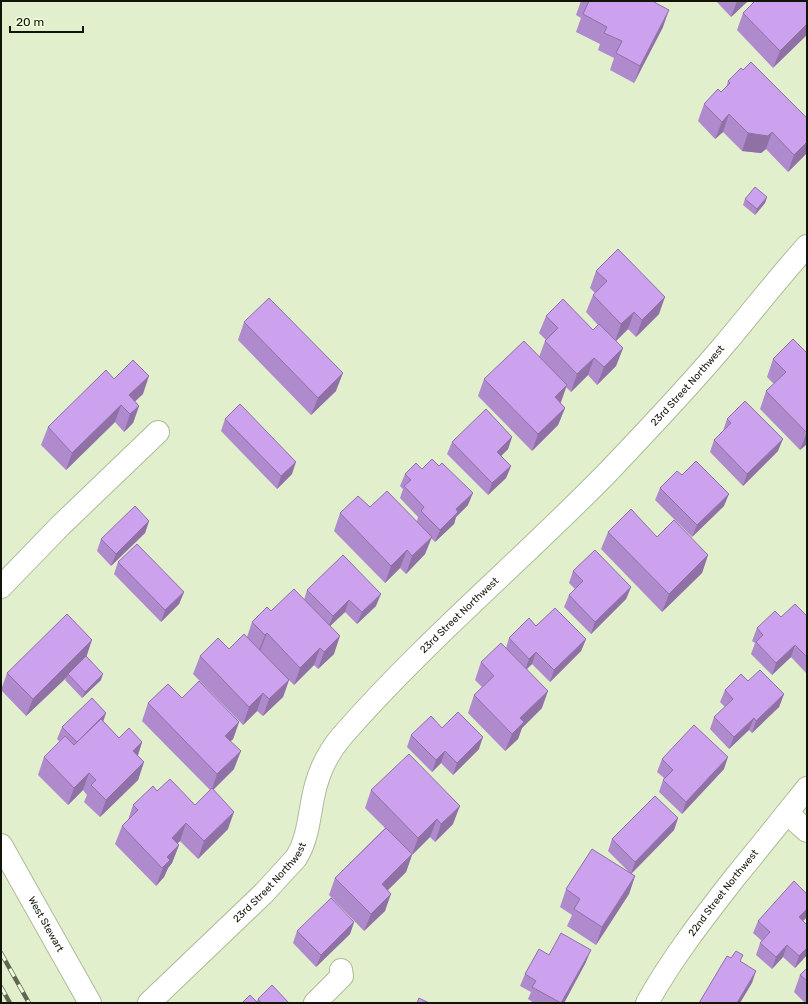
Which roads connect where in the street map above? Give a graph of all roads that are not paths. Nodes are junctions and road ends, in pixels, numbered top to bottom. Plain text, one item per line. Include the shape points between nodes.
1 (807, 246) edge
2 (158, 432) dead end
3 (1, 587) edge
4 (807, 788) edge
5 (787, 813) junction
6 (807, 832) edge
7 (1, 845) edge
8 (341, 970) dead end
9 (90, 1003) edge
10 (149, 1003) edge
11 (315, 1003) edge
12 (646, 1003) edge

1 - 10 street, 23rd Street Northwest via 725,345 650,428 394,680 346,731 335,744 316,784 304,839 296,858 264,893
2 - 3 street
4 - 5 street, 22nd Street Northwest
5 - 6 street
5 - 12 street, 22nd Street Northwest via 686,941
7 - 9 street, West Stewart
8 - 11 street via 342,976

